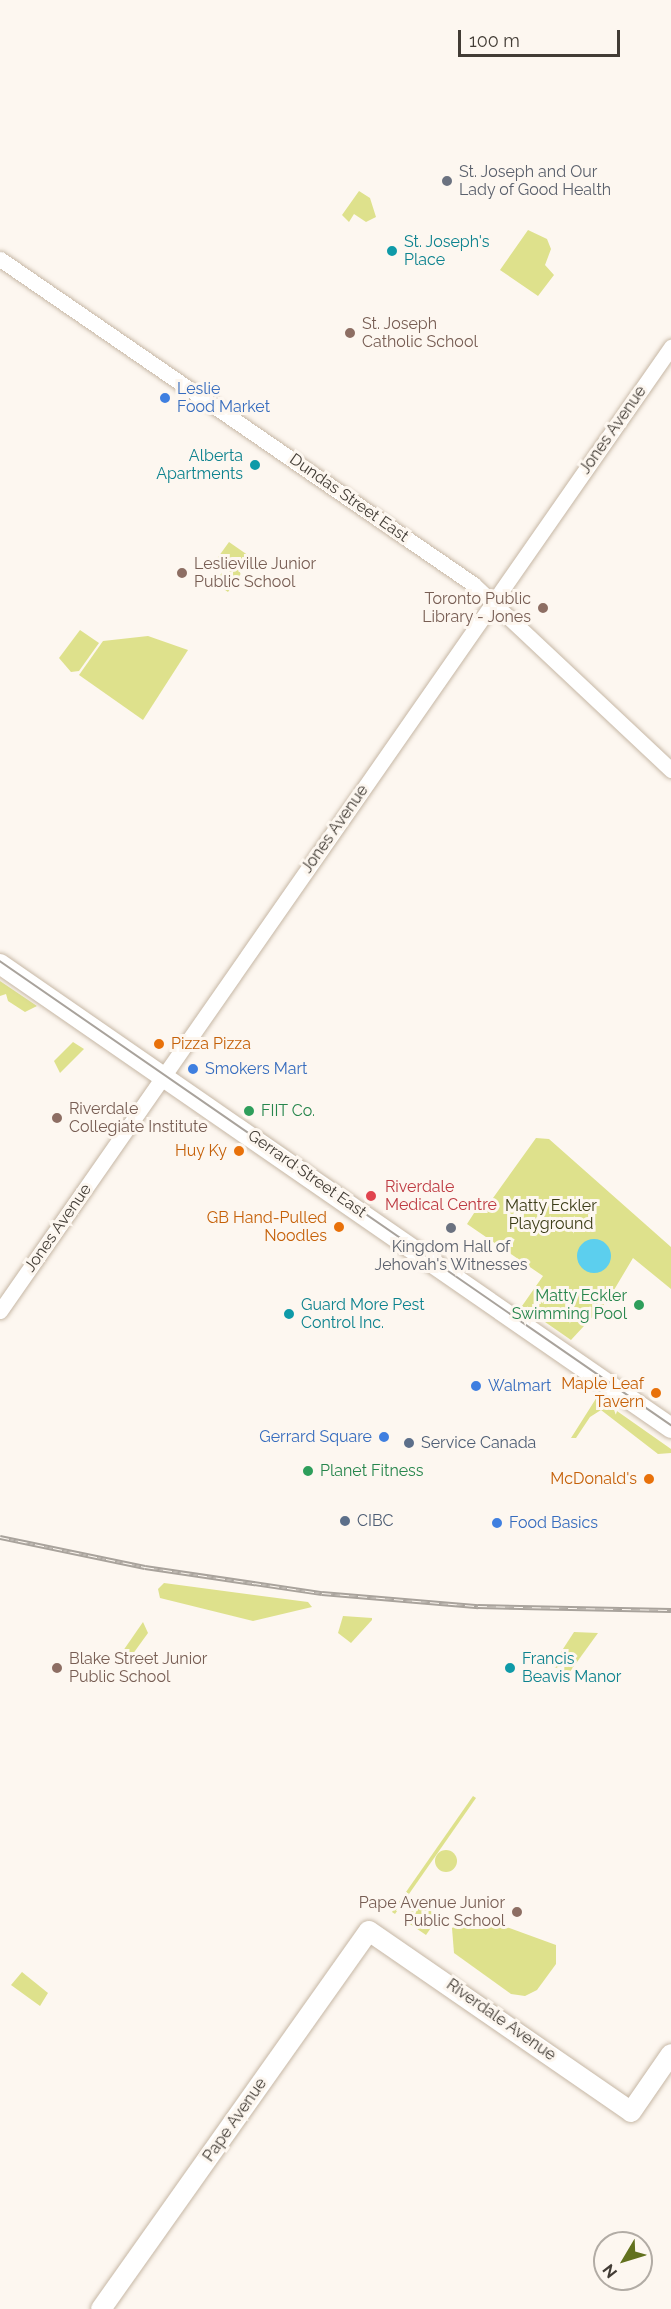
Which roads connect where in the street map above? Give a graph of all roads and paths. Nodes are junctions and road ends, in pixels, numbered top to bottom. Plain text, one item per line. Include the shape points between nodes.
1 (0, 259) edge
2 (671, 347) edge
3 (493, 601) junction
4 (671, 770) edge
5 (0, 964) edge
6 (163, 1076) junction
7 (0, 1311) edge
8 (671, 1428) edge
9 (369, 1931) joint
10 (671, 2054) edge
11 (101, 2309) edge

1 - 3 street, Dundas Street East
2 - 3 street, Jones Avenue
3 - 4 street, Dundas Street East
3 - 6 street, Jones Avenue
5 - 6 main road, Gerrard Street East
6 - 7 street, Jones Avenue
6 - 8 main road, Gerrard Street East
9 - 10 main road, Riverdale Avenue via 631,2112
9 - 11 main road, Pape Avenue

